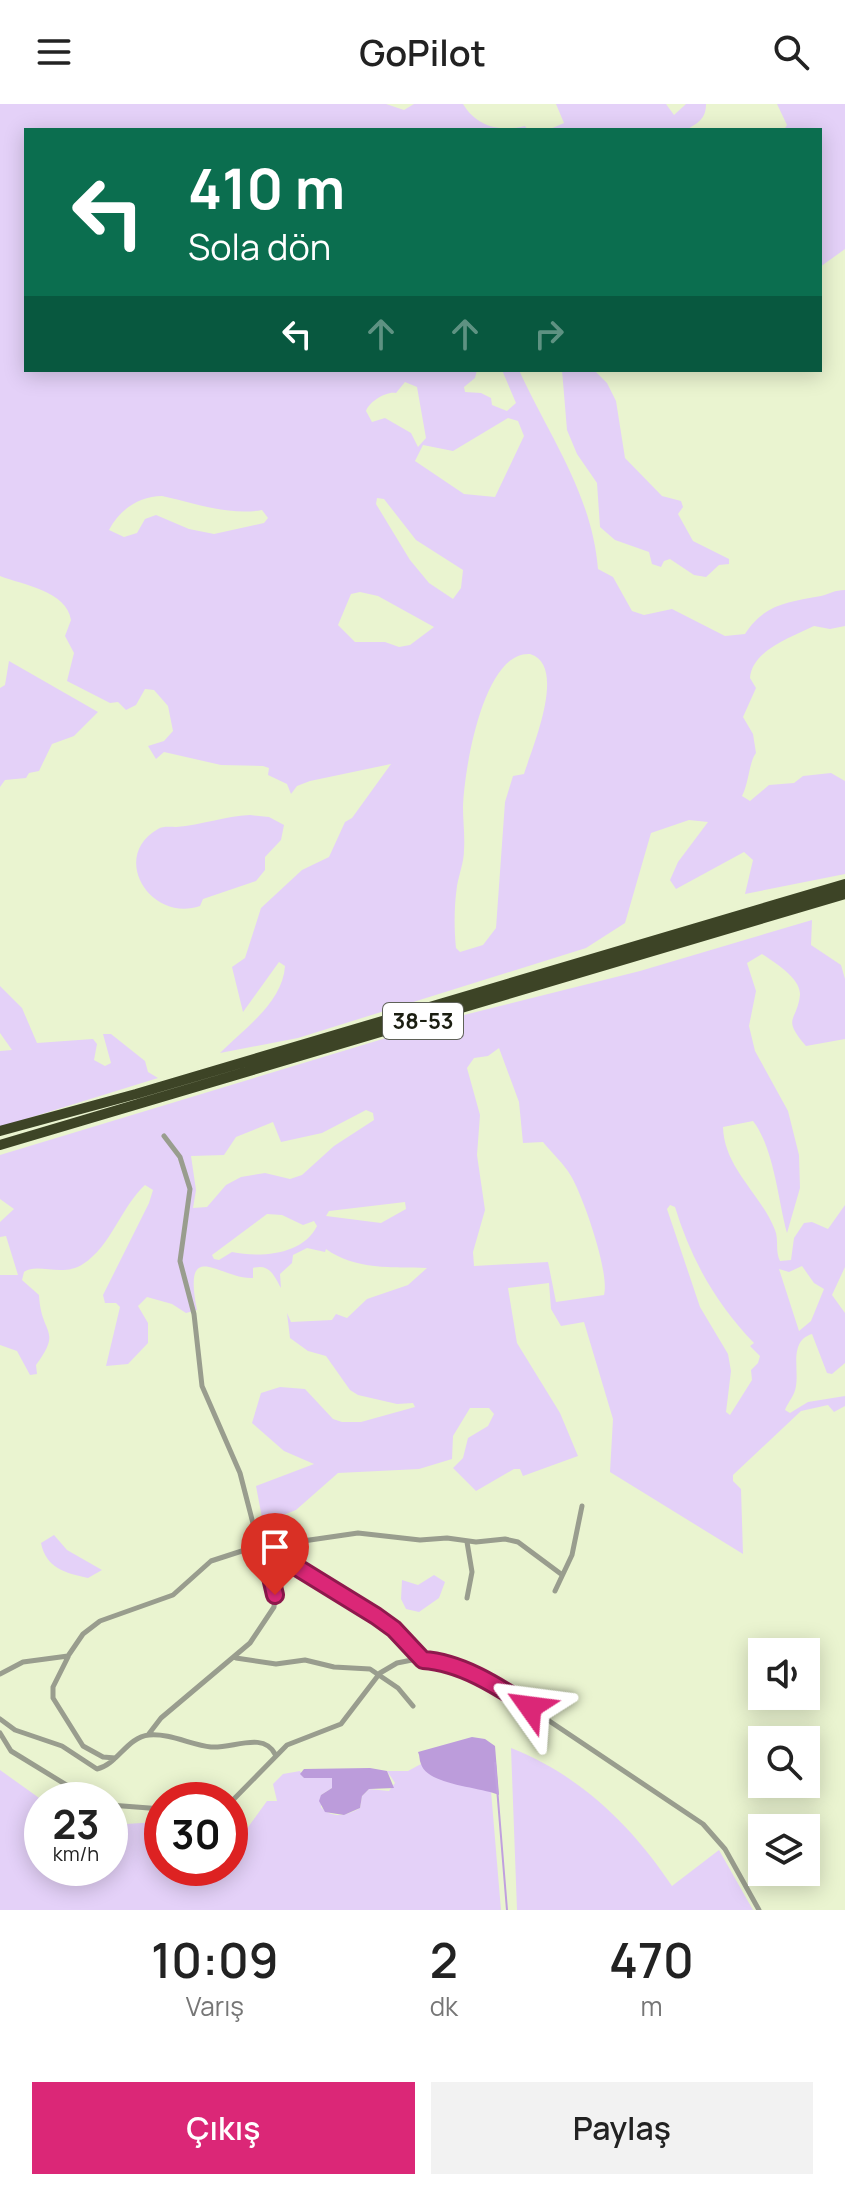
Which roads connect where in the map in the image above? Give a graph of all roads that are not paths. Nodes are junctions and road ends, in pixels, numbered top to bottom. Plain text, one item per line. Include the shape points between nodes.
1 (845, 884) edge
2 (845, 894) edge
3 (0, 1131) edge
4 (164, 1136) dead end
5 (0, 1145) edge
6 (582, 1506) dead end
7 (467, 1541) junction
8 (264, 1547) junction
9 (561, 1574) junction
10 (555, 1591) dead end
11 (467, 1598) dead end
12 (68, 1656) junction
13 (235, 1658) junction
14 (423, 1660) junction
15 (380, 1673) junction
16 (0, 1674) edge
17 (413, 1706) dead end
18 (0, 1719) edge
19 (0, 1733) edge
20 (148, 1735) junction
21 (275, 1754) junction
22 (115, 1758) junction
23 (62, 1782) edge
24 (248, 1783) edge
25 (759, 1910) edge

1 - 3 highway, 38-53
2 - 5 highway, 38-53
4 - 8 street via 189,1180 180,1261 194,1314 202,1386 240,1473
6 - 9 street via 572,1555
7 - 8 street via 358,1533
7 - 9 street via 518,1542
7 - 11 street via 472,1572
8 - 12 street via 211,1561 173,1595 100,1621
8 - 13 street via 274,1607
8 - 14 street via 394,1629
9 - 10 street
12 - 16 street via 23,1662
12 - 22 street via 53,1687 56,1704 83,1746
13 - 15 street via 276,1664 313,1661
13 - 20 street via 161,1718
14 - 15 street via 397,1663
14 - 25 street via 462,1669 509,1694 703,1824 725,1849
15 - 17 street
15 - 21 street via 341,1724 302,1737
18 - 22 street via 15,1730 62,1746 94,1768
19 - 23 street via 11,1751
20 - 21 street via 212,1747 261,1742
20 - 22 street
21 - 24 street

